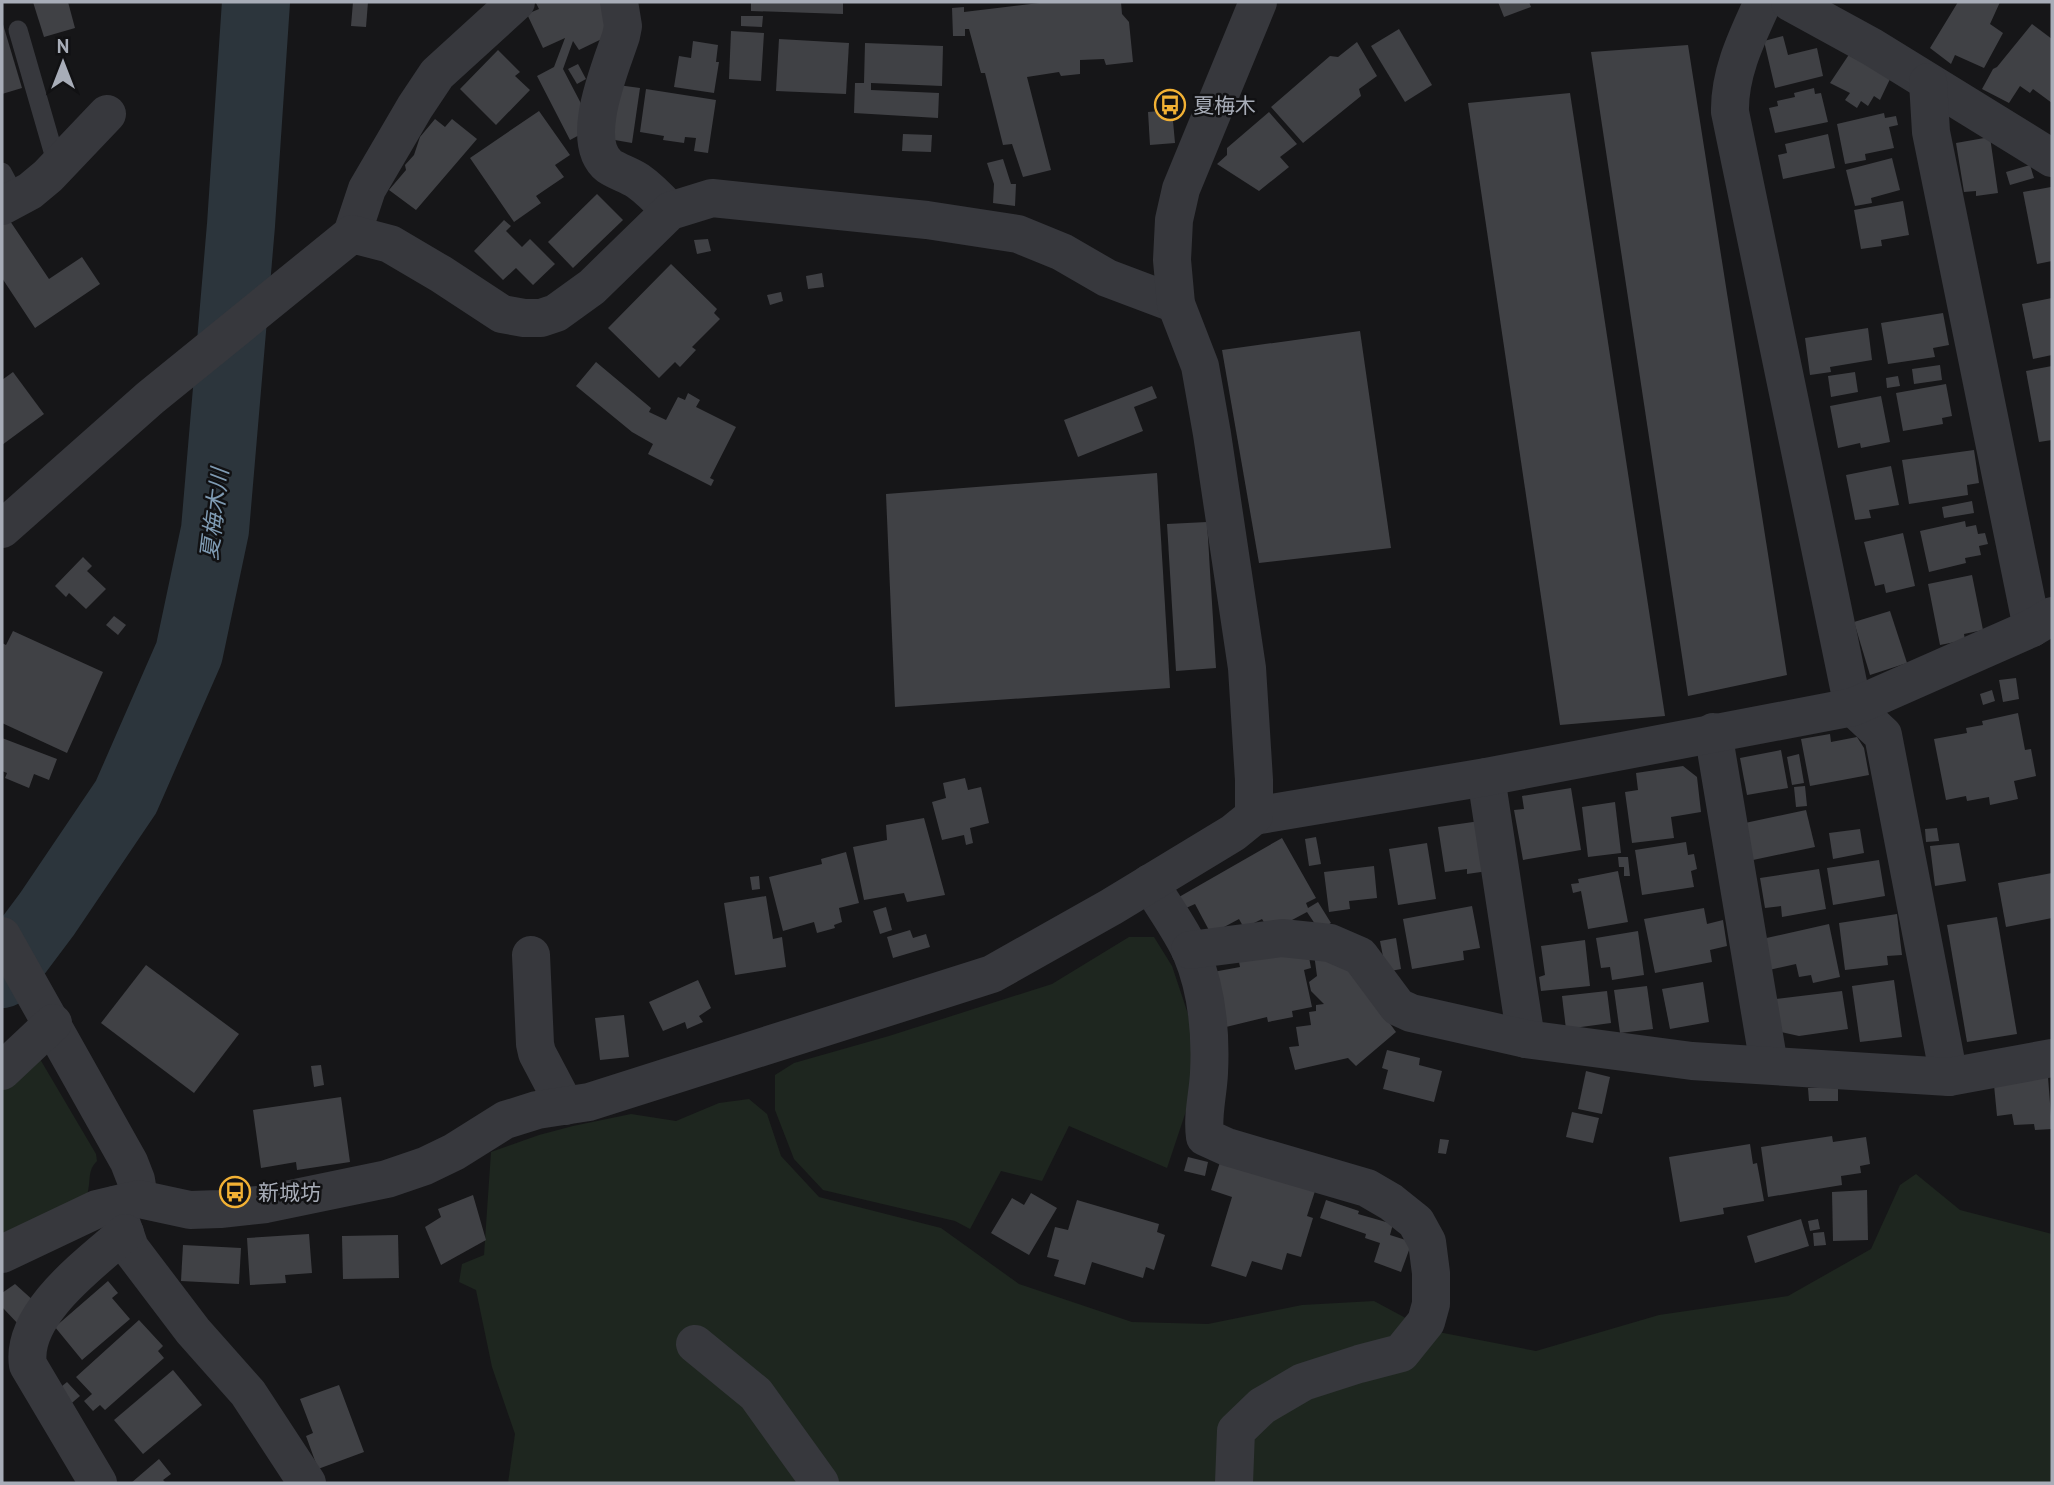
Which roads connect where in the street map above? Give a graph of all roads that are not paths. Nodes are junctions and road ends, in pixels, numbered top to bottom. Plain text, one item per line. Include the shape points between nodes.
1 (516, 2) edge
2 (619, 2) edge
3 (1258, 2) edge
4 (1763, 2) edge
5 (1790, 2) edge
6 (18, 30) dead end
7 (1928, 82) junction
8 (107, 114) dead end
9 (2052, 159) edge
10 (59, 164) junction
11 (6, 192) edge
12 (670, 211) junction
13 (352, 234) junction
14 (1176, 304) junction
15 (2, 529) edge
16 (2042, 622) edge
17 (1853, 707) junction
18 (1713, 732) junction
19 (1486, 777) junction
20 (1254, 816) junction
21 (1150, 883) junction
22 (2, 936) edge
23 (1190, 950) junction
24 (531, 955) dead end
25 (50, 1018) junction
26 (1526, 1039) junction
27 (2052, 1058) edge
28 (1769, 1065) junction
29 (2, 1071) edge
30 (1949, 1077) junction
31 (565, 1106) junction
32 (126, 1212) junction
33 (2, 1254) edge
34 (695, 1344) dead end
35 (98, 1483) edge
36 (307, 1483) edge
37 (820, 1483) edge
38 (1234, 1483) edge

1 - 13 street via 437,74 367,189
2 - 12 street via 623,26 597,115 596,145 610,167 653,192
3 - 14 street via 1181,189 1172,260
4 - 17 street via 1731,84 1730,112
5 - 7 street
6 - 10 lane
7 - 9 street
7 - 16 street via 1931,132
8 - 10 street
10 - 11 street via 48,176
12 - 13 street via 568,307 541,318 502,314 390,244
12 - 14 street via 712,198 1018,234 1107,278
13 - 15 street via 150,398
14 - 20 street via 1200,366 1214,448 1247,668
16 - 17 street
17 - 18 street
17 - 30 street via 1883,735
18 - 19 street
18 - 28 street
19 - 20 street
19 - 26 street
20 - 21 street
21 - 23 street
21 - 31 street via 992,974
22 - 25 street
23 - 26 street via 1282,938 1330,943 1360,957 1398,1007
23 - 38 street via 1208,1017 1205,1137 1367,1188 1391,1202 1416,1222 1427,1242 1431,1273 1426,1322 1401,1353 1303,1382 1262,1406 1236,1431
24 - 31 street via 535,1044
25 - 29 street
25 - 32 street via 130,1162 136,1180
26 - 28 street via 1678,1059
27 - 30 street
28 - 30 street
31 - 32 street via 505,1119 453,1152 387,1179 265,1204
32 - 33 street via 97,1209
32 - 35 street via 45,1308 26,1352 28,1365
32 - 36 street via 131,1248 193,1331 248,1393
34 - 37 street via 756,1394

